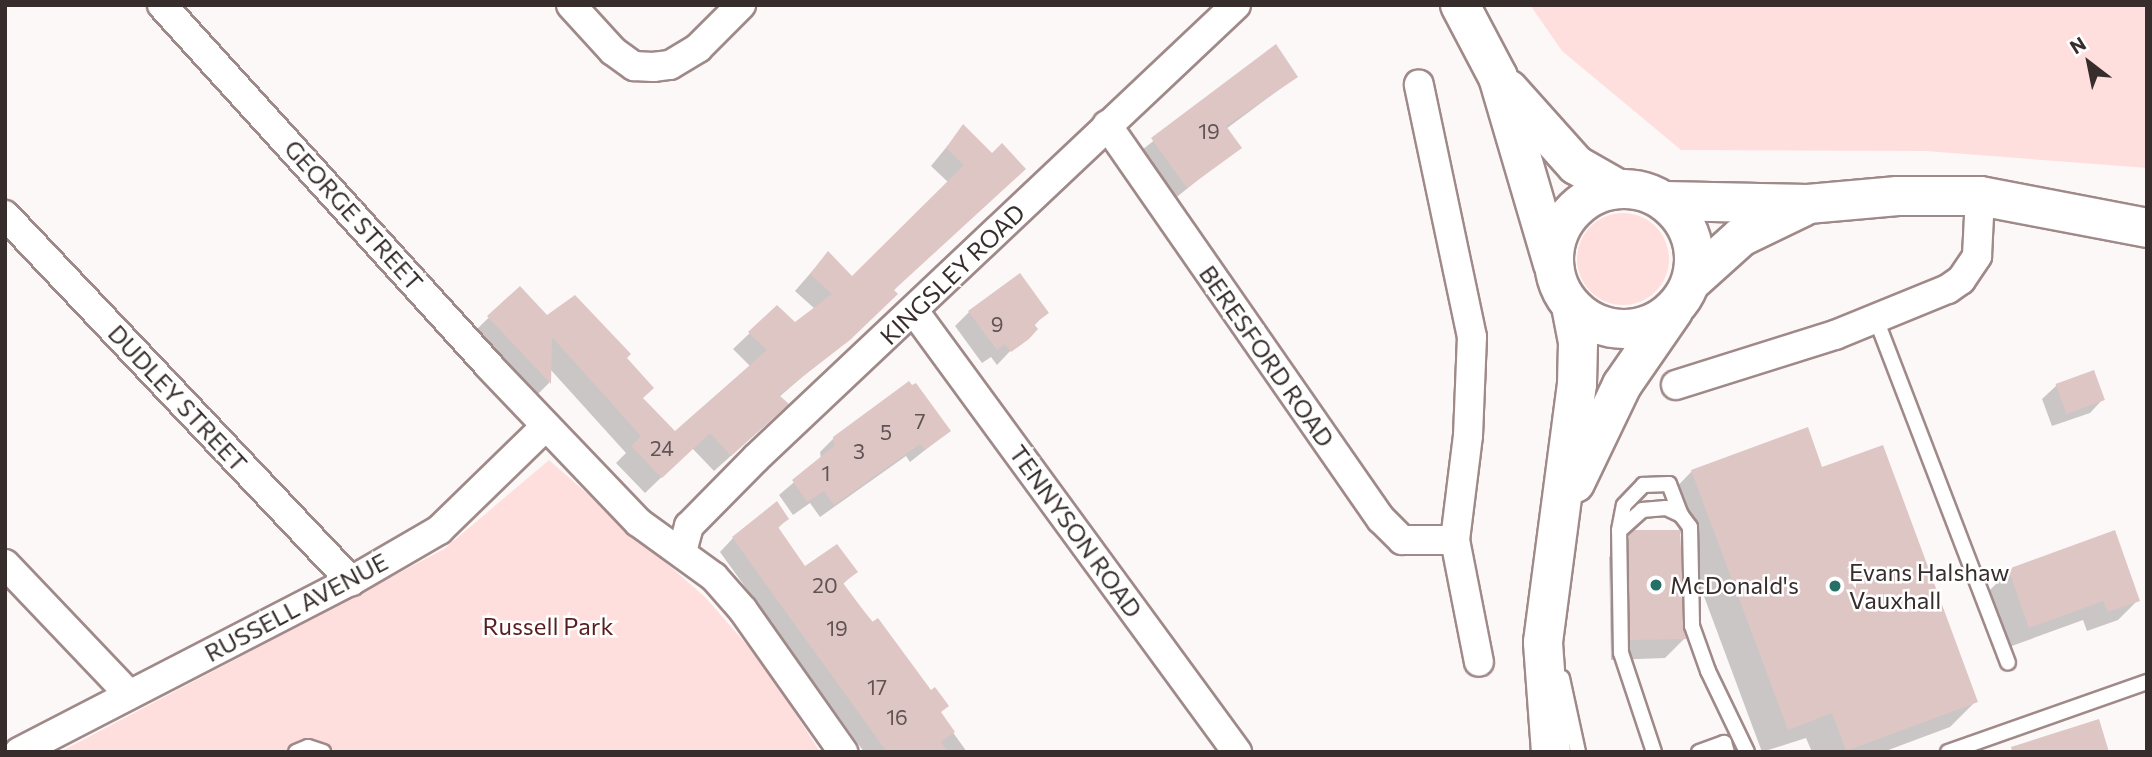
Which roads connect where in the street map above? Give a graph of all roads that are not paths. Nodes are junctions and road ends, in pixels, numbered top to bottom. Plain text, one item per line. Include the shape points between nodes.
1 (162, 5) edge
2 (571, 5) edge
3 (741, 5) edge
4 (1237, 5) edge
5 (1460, 5) edge
6 (1498, 77) junction
7 (1419, 85) dead end
8 (1107, 125) junction
9 (1618, 189) junction
10 (1980, 196) junction
11 (1664, 201) junction
12 (1808, 204) junction
13 (5, 215) edge
14 (2147, 228) edge
15 (1554, 269) junction
16 (1682, 295) junction
17 (1571, 306) junction
18 (914, 311) junction
19 (1876, 319) junction
20 (1676, 385) dead end
21 (546, 426) junction
22 (1562, 510) junction
23 (1681, 515) junction
24 (1619, 531) junction
25 (1455, 540) junction
26 (682, 552) junction
27 (5, 564) edge
28 (351, 581) junction
29 (1545, 612) junction
30 (1479, 662) dead end
31 (2008, 662) dead end
32 (2147, 682) edge
33 (129, 694) junction
34 (19, 752) edge
35 (296, 752) edge
36 (323, 752) edge
37 (843, 752) edge
38 (1237, 752) edge
39 (1551, 752) edge
40 (1578, 752) edge
41 (1654, 752) edge
42 (1699, 752) edge
43 (1727, 752) edge
44 (1747, 752) edge
45 (1948, 752) edge

1 - 21 street, GEORGE STREET
2 - 3 street via 613,51 634,66 653,67 670,65 698,48
4 - 8 street, KINGSLEY ROAD
5 - 6 main road
6 - 9 main road via 1576,165
6 - 15 main road
7 - 25 street via 1472,337 1468,436
8 - 18 street, KINGSLEY ROAD
8 - 25 street, BERESFORD ROAD via 1381,519 1402,540
9 - 11 main road via 1634,189
9 - 15 main road via 1583,202 1569,215 1555,247
10 - 12 main road via 1898,196
10 - 14 main road
10 - 19 street via 1977,256 1961,280
11 - 12 main road
11 - 16 main road via 1683,221 1693,246
12 - 16 main road via 1741,237
13 - 28 street, DUDLEY STREET
15 - 17 main road
16 - 17 main road via 1641,327 1621,329 1594,322
16 - 22 main road via 1622,386
17 - 22 main road via 1578,363
18 - 26 street, KINGSLEY ROAD via 689,526
18 - 38 street, TENNYSON ROAD
19 - 20 street
19 - 31 lane
21 - 26 street, GEORGE STREET via 646,530
21 - 28 street, RUSSELL AVENUE via 439,530
22 - 29 main road
23 - 24 lane via 1666,508 1642,510
23 - 24 lane via 1669,484 1643,485 1624,505
23 - 44 lane via 1690,527 1692,626
24 - 41 lane via 1621,653
25 - 30 street
26 - 37 street, GEORGE STREET via 714,577 743,610
27 - 33 street
28 - 33 street, RUSSELL AVENUE
29 - 39 main road via 1543,680
29 - 40 lane
32 - 45 lane
33 - 34 street, RUSSELL AVENUE
35 - 36 lane via 308,747
42 - 43 lane via 1724,743

